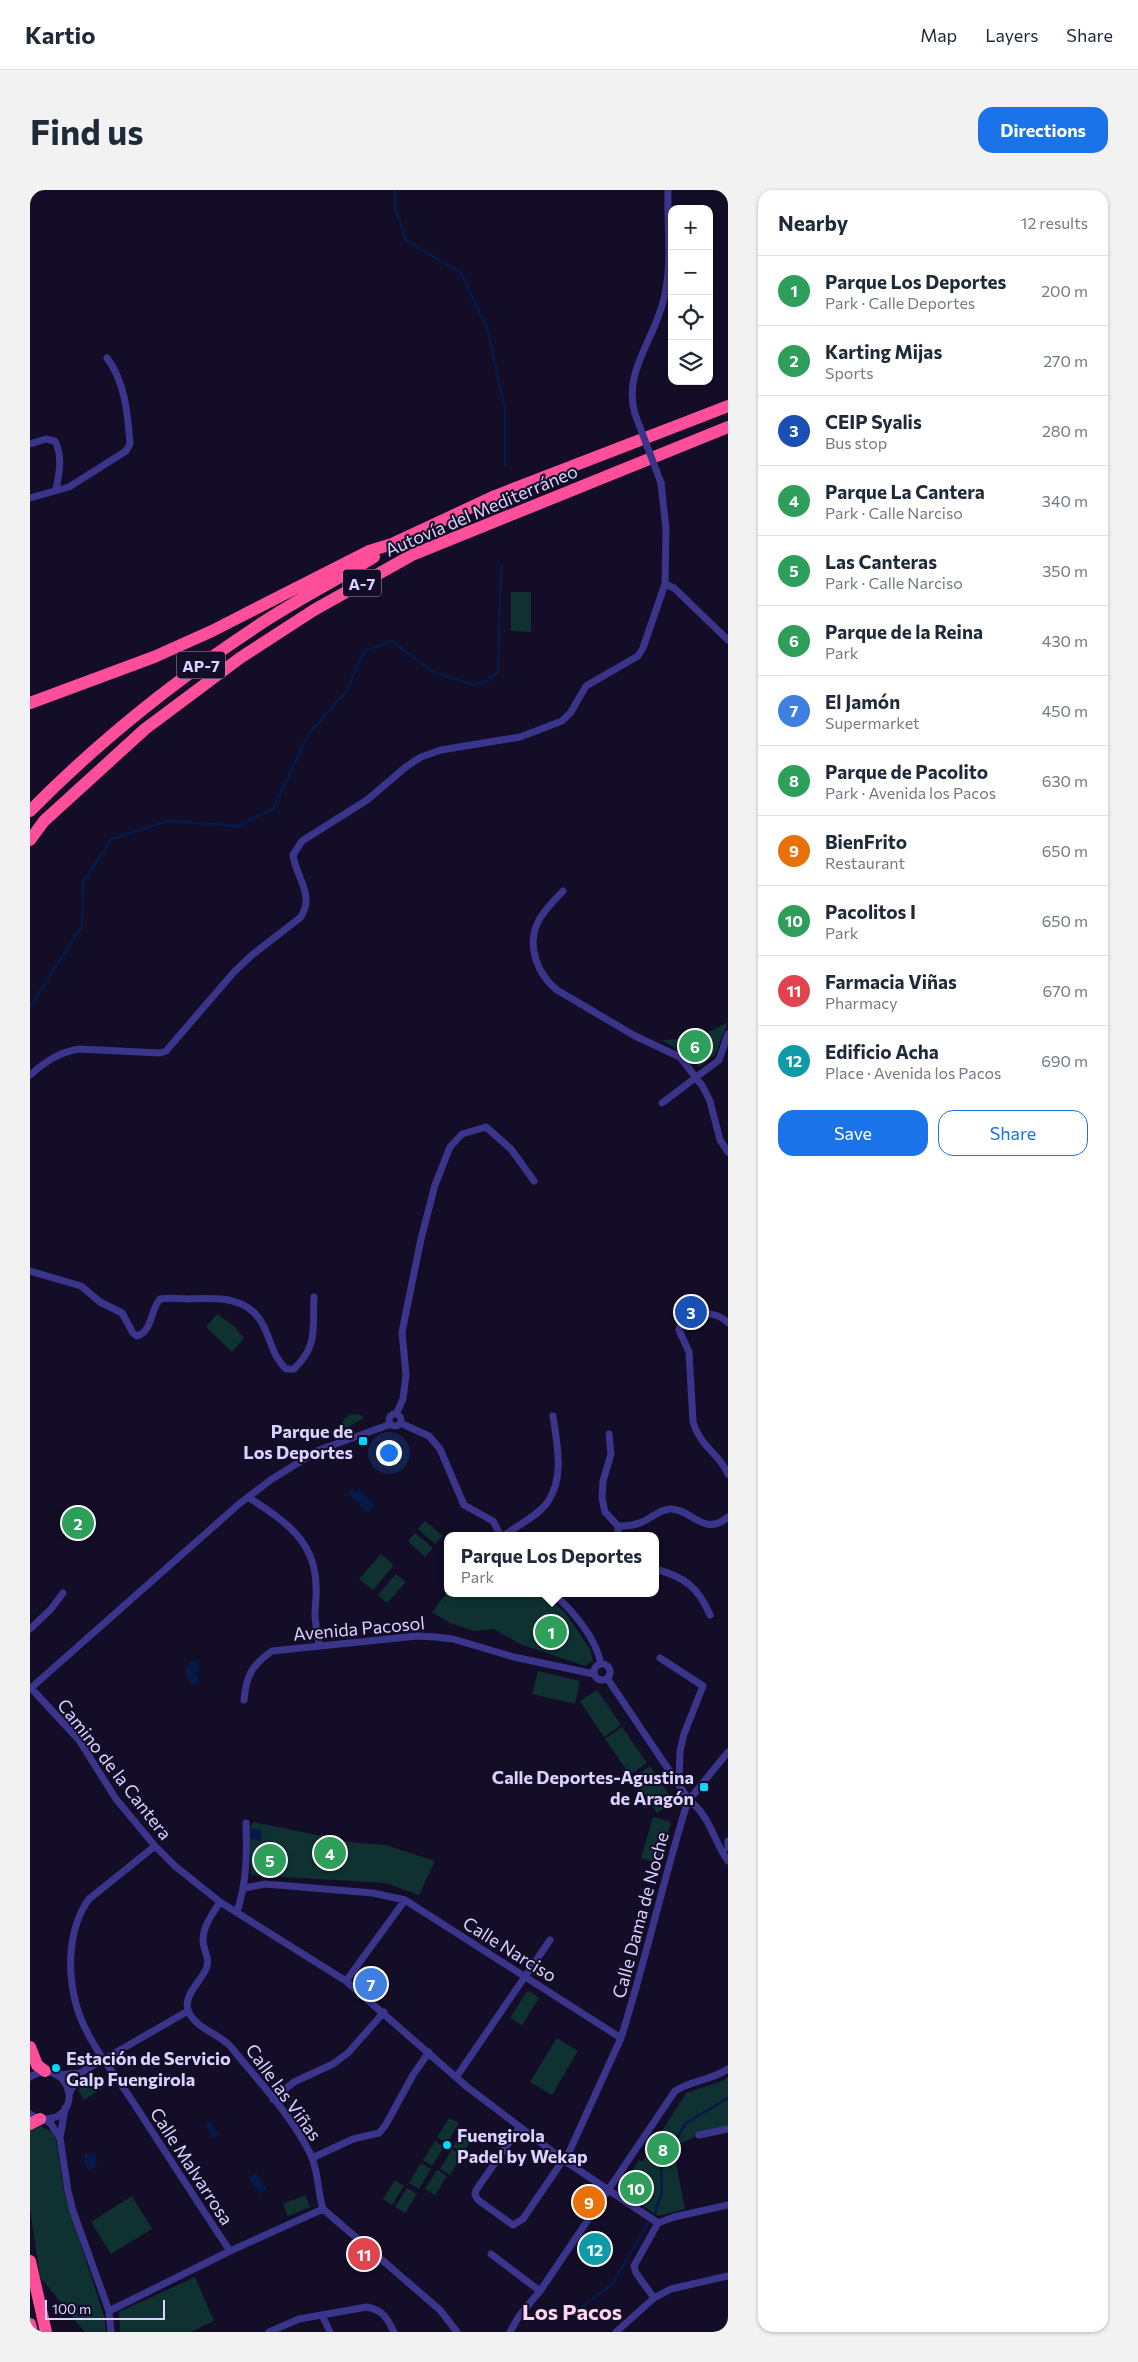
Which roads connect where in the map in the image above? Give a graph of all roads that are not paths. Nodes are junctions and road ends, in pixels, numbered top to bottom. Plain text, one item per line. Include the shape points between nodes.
1 (668, 190) edge
2 (107, 358) dead end
3 (728, 406) edge
4 (728, 427) edge
5 (30, 444) edge
6 (56, 490) junction
7 (30, 498) edge
8 (392, 544) junction
9 (665, 584) junction
10 (728, 640) edge
11 (30, 703) edge
12 (30, 811) edge
13 (44, 821) junction
14 (30, 830) edge
15 (30, 840) edge
16 (563, 891) dead end
17 (728, 1034) edge
18 (30, 1075) edge
19 (696, 1077) junction
20 (662, 1103) dead end
21 (728, 1152) edge
22 (534, 1181) dead end
23 (30, 1270) edge
24 (314, 1297) dead end
25 (727, 1320) edge
26 (396, 1414) junction
27 (553, 1416) dead end
28 (400, 1423) junction
29 (391, 1424) junction
30 (609, 1434) dead end
31 (728, 1474) edge
32 (248, 1497) junction
33 (728, 1517) edge
34 (618, 1526) junction
35 (500, 1532) edge
36 (509, 1532) edge
37 (618, 1532) edge
38 (659, 1570) edge
39 (63, 1593) dead end
40 (558, 1597) edge
41 (710, 1615) dead end
42 (30, 1630) edge
43 (319, 1645) junction
44 (660, 1658) dead end
45 (601, 1664) junction
46 (594, 1674) junction
47 (607, 1678) junction
48 (31, 1687) edge
49 (244, 1700) dead end
50 (728, 1752) edge
51 (679, 1783) junction
52 (689, 1800) junction
53 (246, 1823) dead end
54 (728, 1840) edge
55 (155, 1846) junction
56 (728, 1848) edge
57 (728, 1861) edge
58 (245, 1888) junction
59 (405, 1900) junction
60 (220, 1902) junction
61 (237, 1912) junction
62 (550, 1940) dead end
63 (525, 1976) junction
64 (346, 1981) junction
65 (188, 2011) junction
66 (384, 2012) junction
67 (621, 2038) junction
68 (30, 2048) edge
69 (429, 2052) junction
70 (104, 2059) junction
71 (728, 2069) edge
72 (45, 2071) junction
73 (80, 2073) junction
74 (58, 2075) junction
75 (456, 2076) junction
76 (30, 2077) edge
77 (69, 2094) junction
78 (273, 2099) junction
79 (65, 2108) junction
80 (36, 2119) edge
81 (520, 2126) junction
82 (728, 2129) edge
83 (699, 2135) dead end
84 (60, 2138) junction
85 (312, 2158) junction
86 (564, 2160) junction
87 (608, 2190) junction
88 (728, 2205) edge
89 (323, 2209) junction
90 (658, 2224) junction
91 (230, 2251) junction
92 (491, 2254) dead end
93 (30, 2261) edge
94 (728, 2276) edge
95 (540, 2291) junction
96 (654, 2298) junction
97 (109, 2311) junction
98 (322, 2315) junction
99 (30, 2324) edge
100 (32, 2332) edge
101 (46, 2332) edge
102 (111, 2332) edge
103 (269, 2332) edge
104 (330, 2332) edge
105 (394, 2332) edge
106 (457, 2332) edge
107 (510, 2332) edge
108 (616, 2332) edge

1 - 9 street, bridge via 666,294 634,373 631,389 635,414 661,483 666,529
2 - 6 street via 114,366 123,395 130,444 126,451 69,487
3 - 8 highway, Autovía del Mediterráneo / A-7 via 495,496
4 - 13 highway, Autovía del Mediterráneo / A-7 via 412,555 314,610 240,658 146,729
5 - 6 street via 46,439 55,441 60,449
6 - 7 street
8 - 11 highway, Autovía del Mediterráneo / A-7 via 369,551 154,657
8 - 12 highway, AP-7 via 254,628 172,685 113,733
9 - 10 street via 674,588
9 - 18 street via 638,656 586,686 562,722 520,737 441,750 421,757 367,800 302,841 293,855 306,890 306,910 234,972 166,1051 66,1051
13 - 14 highway
13 - 15 highway, Autovía del Mediterráneo / A-7
16 - 19 street via 537,923 533,940 535,959 547,982 635,1036 680,1057
17 - 19 street via 719,1060
19 - 20 street
19 - 21 street via 710,1101 720,1140
22 - 26 street via 511,1149 486,1127 462,1134 450,1147 435,1185 410,1286 402,1332 406,1375 403,1399
23 - 24 street via 81,1286 100,1302 122,1313 137,1336 146,1330 160,1299 222,1298 236,1301 249,1308 262,1323 274,1354 286,1369 294,1369 310,1349
25 - 31 street via 708,1313 692,1315 683,1319 679,1330 689,1352 696,1431
26 - 28 street
26 - 29 street via 389,1417
27 - 36 street via 559,1468 555,1488 547,1504
28 - 29 street
28 - 35 street via 428,1436 440,1449 464,1505 493,1521
29 - 32 street via 319,1450
30 - 34 street via 611,1454 602,1498 605,1512
32 - 43 street via 286,1522 308,1552 316,1577 315,1615
32 - 48 street
33 - 34 street via 715,1524 703,1524 673,1509 662,1510 638,1524
34 - 37 street
38 - 41 street via 685,1581 698,1592
39 - 42 street
40 - 45 street via 570,1608 583,1628
43 - 46 street, Avenida Pacosol via 436,1637
43 - 49 street, Avenida Pacosol via 272,1651 257,1662 246,1684
44 - 51 street via 703,1686 684,1734
45 - 46 street
45 - 47 street via 608,1667 610,1674
46 - 47 street via 599,1680
47 - 51 street
48 - 55 street, Camino de la Cantera via 79,1740 116,1800
50 - 52 street
51 - 52 street
52 - 57 street via 704,1814
52 - 67 street, Calle Dama de Noche
53 - 58 street
54 - 56 street
55 - 60 street, Camino de la Cantera
55 - 70 street, Calle Malvarrosa via 89,1899 77,1920 71,1957 76,2005
58 - 59 street, Calle Narciso via 266,1884 373,1893
58 - 61 street
59 - 63 street, Calle Narciso
59 - 64 street
60 - 61 street, Camino de la Cantera
60 - 65 street via 204,1929 208,1962 190,1995
61 - 64 street, Camino de la Cantera
62 - 63 street
63 - 67 street, Calle Narciso
63 - 75 street
64 - 66 street, Camino de la Cantera
65 - 70 street
65 - 78 street, Calle las Viñas via 203,2027 223,2038
66 - 69 street, Camino de la Cantera
66 - 78 street via 348,2054 294,2082
67 - 86 street
68 - 72 highway via 37,2065
69 - 75 street, Camino de la Cantera
69 - 85 street via 379,2133 346,2141
70 - 73 street
70 - 91 street, Calle Malvarrosa
71 - 87 street via 675,2091
72 - 74 street
72 - 76 street
73 - 74 street
73 - 77 street
74 - 77 street via 66,2083
75 - 81 street, Camino de la Cantera
77 - 79 street
78 - 85 street, Calle las Viñas via 300,2135
79 - 80 street via 56,2117
79 - 84 street
80 - 84 street via 51,2124
81 - 86 street, Camino de la Cantera
81 - 86 street via 476,2190 478,2200 513,2224 518,2224
82 - 83 street
84 - 97 street via 73,2211
85 - 89 street, Calle las Viñas
86 - 87 street, Camino de la Cantera
87 - 90 street, Camino de la Cantera
87 - 95 street
88 - 90 street
89 - 91 street
89 - 106 street, Calle las Viñas via 440,2310
90 - 96 street via 634,2266
91 - 97 street
92 - 95 street
93 - 101 highway
94 - 96 street via 671,2289
95 - 107 street
96 - 108 street
97 - 102 street
98 - 103 street via 299,2319
98 - 104 street
98 - 105 street via 367,2307 378,2309 385,2314
99 - 100 highway

